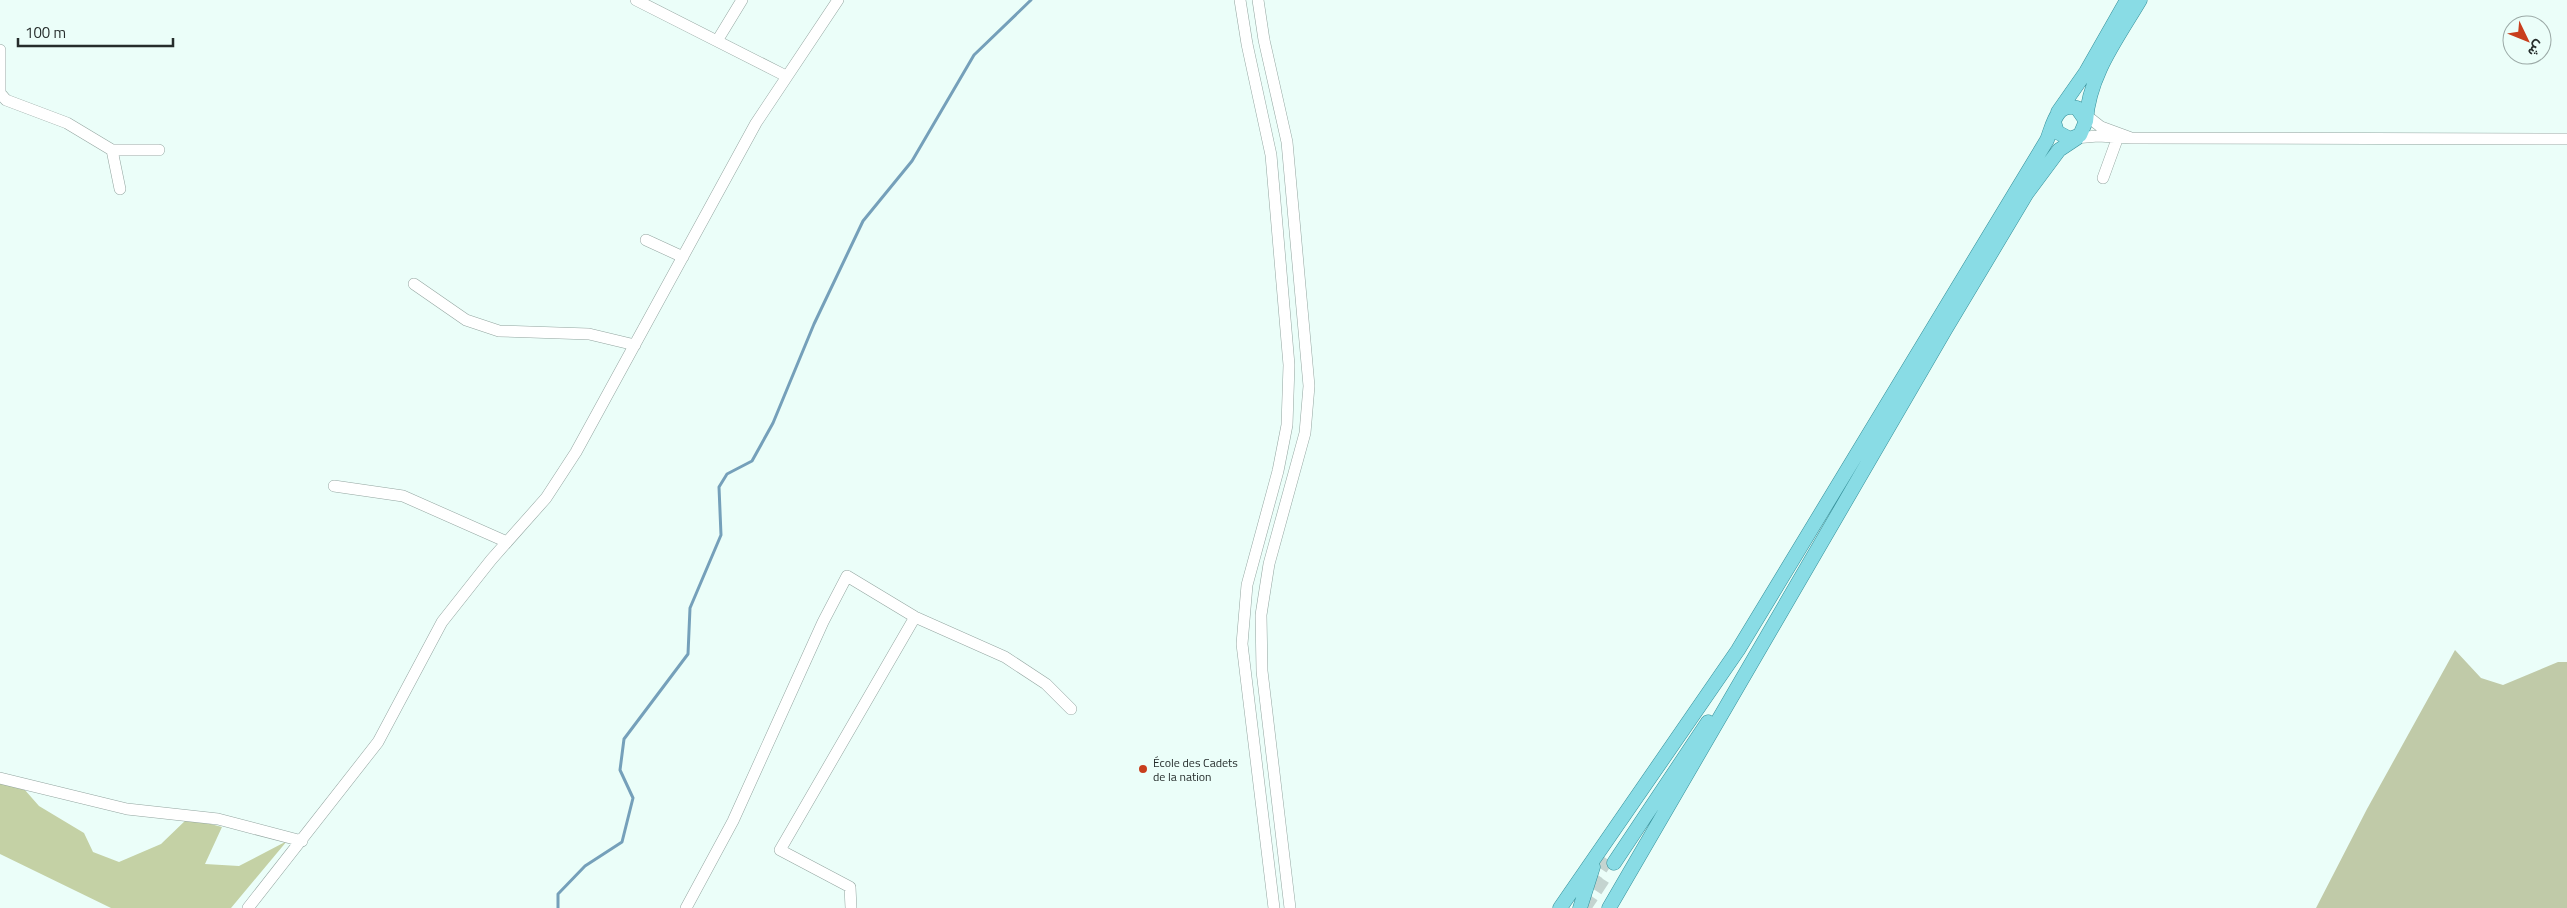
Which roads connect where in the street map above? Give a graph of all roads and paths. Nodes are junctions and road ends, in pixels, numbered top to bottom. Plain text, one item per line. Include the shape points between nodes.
1 (636, 0) edge
2 (742, 0) edge
3 (838, 0) edge
4 (1240, 0) edge
5 (1258, 0) edge
6 (2127, 0) edge
7 (2140, 0) edge
8 (658, 5) edge
9 (717, 41) junction
10 (0, 50) edge
11 (786, 76) junction
12 (0, 92) edge
13 (2084, 116) junction
14 (2056, 117) junction
15 (2118, 136) junction
16 (2077, 137) junction
17 (2567, 139) edge
18 (112, 150) junction
19 (159, 150) dead end
20 (2103, 178) dead end
21 (120, 189) dead end
22 (646, 240) dead end
23 (683, 257) junction
24 (414, 284) dead end
25 (635, 345) junction
26 (334, 486) dead end
27 (507, 542) junction
28 (914, 617) junction
29 (1758, 653) junction
30 (1071, 709) dead end
31 (0, 778) edge
32 (302, 841) junction
33 (1606, 858) junction
34 (1626, 877) junction
35 (248, 908) edge
36 (686, 908) edge
37 (851, 908) edge
38 (1274, 908) edge
39 (1290, 908) edge
40 (1560, 908) edge
41 (1580, 908) edge
42 (1600, 908) edge
43 (1609, 908) edge

1 - 8 street
2 - 9 street
3 - 11 street
4 - 38 street via 1269,142 1289,390 1287,426 1278,472 1247,585 1242,644
5 - 39 street via 1287,142 1308,361 1305,433 1265,580 1260,646
6 - 14 main road
7 - 13 main road via 2101,65 2089,93
8 - 9 street
9 - 11 street
10 - 12 street
11 - 23 street via 756,123
12 - 18 street via 6,100 67,123
13 - 14 main road via 2077,108 2067,107
13 - 15 street
13 - 16 main road
14 - 16 main road via 2060,136
14 - 33 main road via 2048,140 1738,650
15 - 16 street
15 - 17 street
15 - 20 street
16 - 29 main road via 2059,150 2027,193
18 - 19 street
18 - 21 street
22 - 23 street
23 - 25 street
24 - 25 street via 466,320 499,331 589,334
25 - 27 street via 576,452 546,498
26 - 27 street via 402,496
27 - 32 street via 442,622 378,742
28 - 30 street via 1005,657 1046,684
28 - 36 street via 847,576 822,622 732,821
28 - 37 street via 780,850 850,888
29 - 33 main road via 1738,675
29 - 34 main road
31 - 32 street via 127,809 218,819
32 - 35 street
33 - 40 main road
33 - 41 main road
34 - 42 main road
34 - 43 main road

